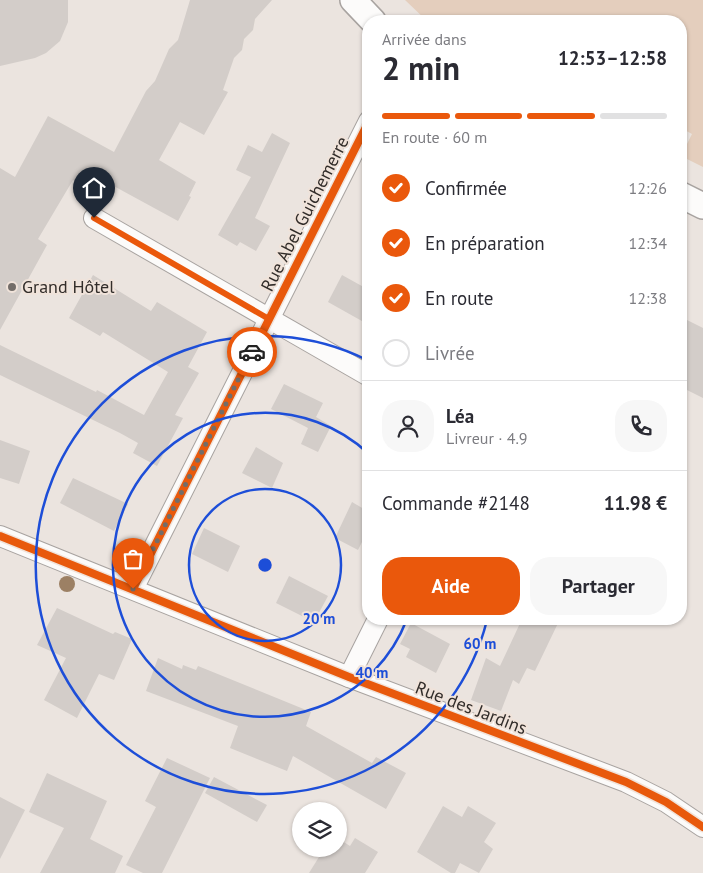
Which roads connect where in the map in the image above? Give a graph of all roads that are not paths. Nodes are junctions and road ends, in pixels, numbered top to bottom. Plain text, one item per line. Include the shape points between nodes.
1 (353, 0) edge
2 (367, 15) edge
3 (362, 135) edge
4 (687, 198) edge
5 (703, 206) edge
6 (94, 218) dead end
7 (269, 319) junction
8 (362, 372) edge
9 (0, 536) edge
10 (133, 589) junction
11 (375, 625) edge
12 (349, 677) junction
13 (703, 828) edge

1 - 2 street
3 - 7 street, Rue Abel Guichemerre
4 - 5 street
6 - 7 street
7 - 8 street
7 - 10 street, Rue Abel Guichemerre
9 - 10 street, Rue des Jardins
10 - 12 street, Rue des Jardins
11 - 12 street
12 - 13 street, Rue des Jardins via 626,782 666,802

